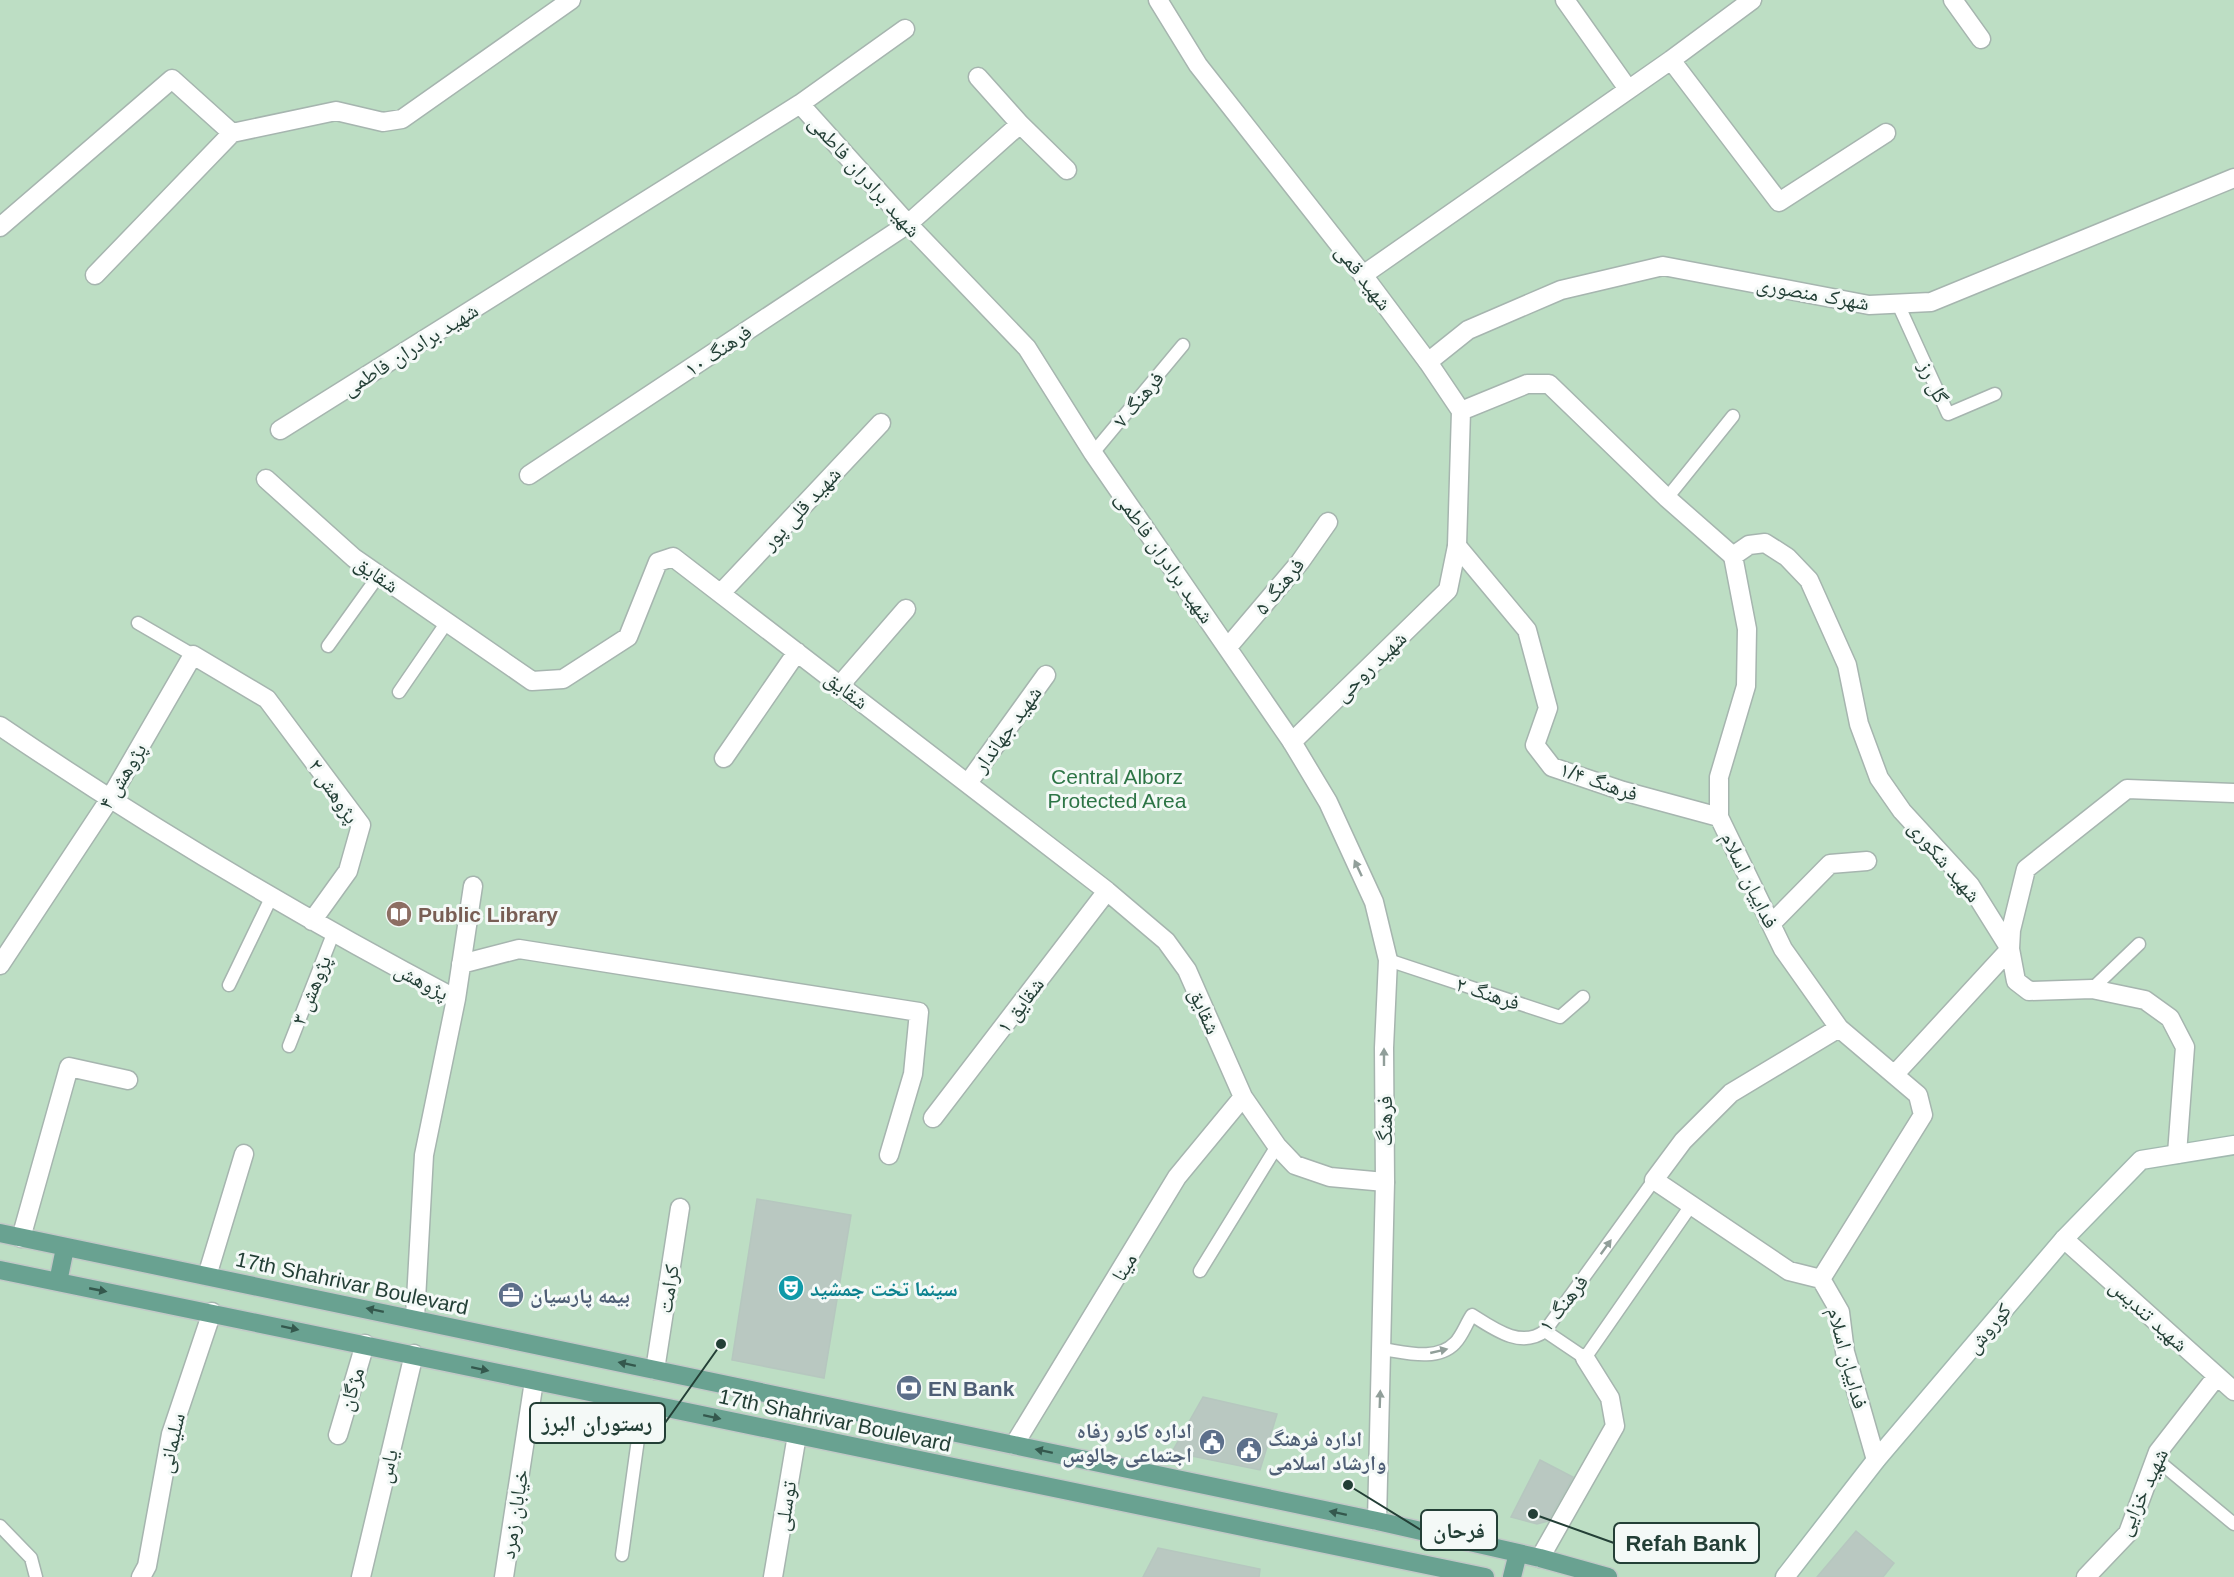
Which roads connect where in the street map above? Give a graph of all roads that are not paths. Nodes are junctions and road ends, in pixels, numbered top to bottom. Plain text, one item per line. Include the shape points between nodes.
1 (571, 0) edge
2 (1158, 0) edge
3 (1565, 0) edge
4 (1752, 0) edge
5 (1953, 0) edge
6 (905, 29) dead end
7 (1981, 39) dead end
8 (1671, 60) junction
9 (978, 77) dead end
10 (1628, 89) junction
11 (800, 104) junction
12 (1020, 124) junction
13 (232, 134) junction
14 (1886, 134) dead end
15 (1067, 170) dead end
16 (2234, 178) edge
17 (908, 224) junction
18 (0, 227) edge
19 (95, 275) dead end
20 (1363, 275) junction
21 (1898, 304) junction
22 (1183, 345) dead end
23 (1428, 362) junction
24 (1995, 394) dead end
25 (1461, 411) junction
26 (1733, 416) dead end
27 (881, 423) dead end
28 (280, 430) dead end
29 (1093, 453) junction
30 (529, 475) dead end
31 (266, 479) dead end
32 (1667, 498) junction
33 (1328, 522) dead end
34 (1457, 546) junction
35 (1733, 556) junction
36 (379, 575) junction
37 (721, 593) junction
38 (906, 609) dead end
39 (447, 622) junction
40 (138, 623) dead end
41 (328, 646) dead end
42 (1228, 647) junction
43 (797, 652) junction
44 (193, 655) junction
45 (1046, 675) dead end
46 (841, 684) junction
47 (399, 692) dead end
48 (0, 726) edge
49 (1292, 742) junction
50 (724, 758) dead end
51 (968, 783) junction
52 (2234, 793) edge
53 (109, 800) junction
54 (1719, 817) junction
55 (1867, 861) dead end
56 (473, 886) dead end
57 (1107, 891) junction
58 (271, 898) junction
59 (312, 921) junction
60 (1772, 923) junction
61 (333, 934) junction
62 (2139, 944) dead end
63 (2010, 949) junction
64 (1388, 960) junction
65 (461, 964) junction
66 (0, 966) edge
67 (229, 985) dead end
68 (2092, 989) junction
69 (1583, 997) dead end
70 (456, 999) junction
71 (1839, 1028) junction
72 (288, 1046) dead end
73 (1895, 1074) junction
74 (128, 1080) dead end
75 (1243, 1097) junction
76 (933, 1118) dead end
77 (2234, 1144) edge
78 (1277, 1146) junction
79 (244, 1154) dead end
80 (2177, 1154) junction
81 (889, 1155) dead end
82 (1654, 1180) junction
83 (1385, 1182) junction
84 (1692, 1204) junction
85 (680, 1208) dead end
86 (0, 1233) edge
87 (21, 1238) junction
88 (2064, 1239) junction
89 (65, 1248) junction
90 (0, 1270) edge
91 (1200, 1271) dead end
92 (207, 1276) junction
93 (1821, 1279) junction
94 (58, 1282) junction
95 (212, 1312) junction
96 (415, 1318) junction
97 (1545, 1331) junction
98 (365, 1344) junction
99 (1382, 1349) junction
100 (414, 1354) junction
101 (1585, 1358) junction
102 (656, 1370) junction
103 (2217, 1376) junction
104 (534, 1381) junction
105 (2234, 1391) edge
106 (643, 1403) junction
107 (338, 1435) dead end
108 (796, 1435) junction
109 (1014, 1445) junction
110 (2156, 1459) junction
111 (1876, 1460) junction
112 (1377, 1521) junction
113 (2234, 1524) edge
114 (0, 1526) edge
115 (1518, 1553) junction
116 (622, 1555) dead end
117 (1540, 1558) junction
118 (36, 1577) edge
119 (141, 1577) edge
120 (361, 1577) edge
121 (504, 1577) edge
122 (773, 1577) edge
123 (1485, 1577) edge
124 (1512, 1577) edge
125 (1608, 1577) edge
126 (1785, 1577) edge
127 (2086, 1577) edge

1 - 13 street via 402,119 383,122 336,111
2 - 20 street, شهید قمی via 1198,66
3 - 10 street
4 - 8 street
5 - 7 street
6 - 11 street
8 - 10 street
8 - 14 street via 1779,202
9 - 12 street
10 - 20 street
11 - 17 street, شهید برادران فاطمی
11 - 28 street, شهید برادران فاطمی
12 - 15 street
12 - 17 street, فرهنگ ۱۰
13 - 18 street via 172,79
13 - 19 street
16 - 21 street, شهرک منصوری via 1931,302
17 - 29 street, شهید برادران فاطمی via 1027,348
17 - 30 street, فرهنگ ۱۰
20 - 23 street, شهید قمی
21 - 23 street, شهرک منصوری via 1869,305 1663,266 1561,290 1468,330
21 - 24 lane, گل رز via 1948,414
22 - 29 lane, فرهنگ ۷
23 - 25 street, شهید قمی
25 - 32 street via 1527,384 1549,384
25 - 34 street
26 - 32 lane
27 - 37 street, شهید قلی پور
29 - 42 street, شهید برادران فاطمی
31 - 36 street, شقایق via 354,558
32 - 35 street
33 - 42 street, فرهنگ ۵ via 1300,562
34 - 49 street, شهید روحی via 1448,590
34 - 54 street, فرهنگ ۱/۴ via 1527,630 1548,708 1535,745 1552,767
35 - 54 street, فداییان اسلام via 1747,629 1746,686 1719,777
35 - 63 street, شهید شکوری via 1749,545 1765,543 1787,557 1809,580 1848,665 1859,724 1879,778 1902,811 1970,885
36 - 39 street, شقایق
36 - 41 lane
37 - 39 street, شقایق via 673,557 658,562 628,637 562,679 532,681
37 - 43 street, شقایق
38 - 46 street
39 - 47 lane
40 - 44 lane
42 - 49 street, شهید برادران فاطمی
43 - 46 street, شقایق
43 - 50 street
44 - 53 street, پژوهش ۴
44 - 59 street, پژوهش ۲ via 267,699 361,825 348,871
45 - 51 street, شهید جهاندار
46 - 51 street, شقایق
48 - 53 street, پژوهش
64 -> 49 street, فرهنگ via 1374,902 1328,802
51 - 57 street, شقایق
52 - 63 street via 2127,789 2026,869
53 - 58 street, پژوهش
53 - 66 street, پژوهش ۴
54 - 60 street, فداییان اسلام
55 - 60 street via 1830,864
56 - 65 street
57 - 75 street, شقایق via 1166,942 1187,970
57 - 76 street, شقایق ۱
58 - 59 street, پژوهش
58 - 67 lane
59 - 61 street, پژوهش
60 - 71 street, فداییان اسلام via 1783,949
61 - 70 street, پژوهش
61 - 72 lane, پژوهش ۳
62 - 68 lane
63 - 68 street, شهید شکوری via 2016,981 2029,991
63 - 73 street
64 - 69 lane, فرهنگ ۲ via 1560,1017
83 -> 64 street, فرهنگ
65 - 70 street
65 - 81 street via 519,949 919,1012 913,1074
68 - 80 street, شهید شکوری via 2145,1000 2170,1018 2185,1047
70 - 96 street, پژوهش via 424,1155
71 - 73 street, فداییان اسلام
71 - 82 street via 1731,1094 1683,1141
73 - 93 street, فداییان اسلام via 1918,1095 1923,1115
74 - 87 street via 69,1067
75 - 78 street, شقایق
75 - 109 street, مینا via 1177,1177
77 - 80 street, کوروش
78 - 83 street, شقایق via 1295,1165 1330,1177
78 - 91 lane
79 - 92 street
80 - 88 street, کوروش via 2141,1160
82 - 84 street
97 -> 82 lane, فرهنگ ۱
83 - 99 street, فرهنگ
84 - 93 street via 1789,1271
84 - 101 lane
85 - 102 street, کرامت
86 - 87 main road, 17th Shahrivar Boulevard
87 - 89 main road, 17th Shahrivar Boulevard
88 - 103 street, شهید تندیس
88 - 111 street, کوروش
89 - 92 main road, 17th Shahrivar Boulevard
89 - 94 main road
90 - 94 main road, 17th Shahrivar Boulevard
96 -> 92 main road, 17th Shahrivar Boulevard
93 - 111 street, فداییان اسلام via 1840,1312 1845,1352
94 -> 95 main road, 17th Shahrivar Boulevard
95 -> 98 main road, 17th Shahrivar Boulevard
95 - 119 street, سلیمانی via 171,1434 147,1566
102 -> 96 main road, 17th Shahrivar Boulevard
99 -> 97 lane, فرهنگ ۱ via 1417,1354 1446,1352 1472,1315 1521,1340 1535,1339
97 - 101 lane
98 - 100 main road, 17th Shahrivar Boulevard
98 - 107 street, مژگان
112 -> 99 street, فرهنگ
100 -> 104 main road, 17th Shahrivar Boulevard
100 - 120 street, یاس
101 - 117 street via 1610,1398 1615,1426
102 - 109 main road, 17th Shahrivar Boulevard
103 - 105 street, شهید تندیس
103 - 110 street, شهید خزایی
104 - 106 main road, 17th Shahrivar Boulevard
104 - 121 street, خیابان زمرد
106 -> 108 main road, 17th Shahrivar Boulevard
106 - 116 lane
108 - 122 street, توسلی
108 - 123 main road, 17th Shahrivar Boulevard
112 -> 109 main road, 17th Shahrivar Boulevard
110 - 113 lane
110 - 127 street, شهید خزایی via 2128,1533
111 - 126 street, کوروش
112 - 115 main road, 17th Shahrivar Boulevard
114 - 118 lane via 31,1558
115 - 117 main road, 17th Shahrivar Boulevard
115 - 124 main road
117 - 125 main road, 17th Shahrivar Boulevard

